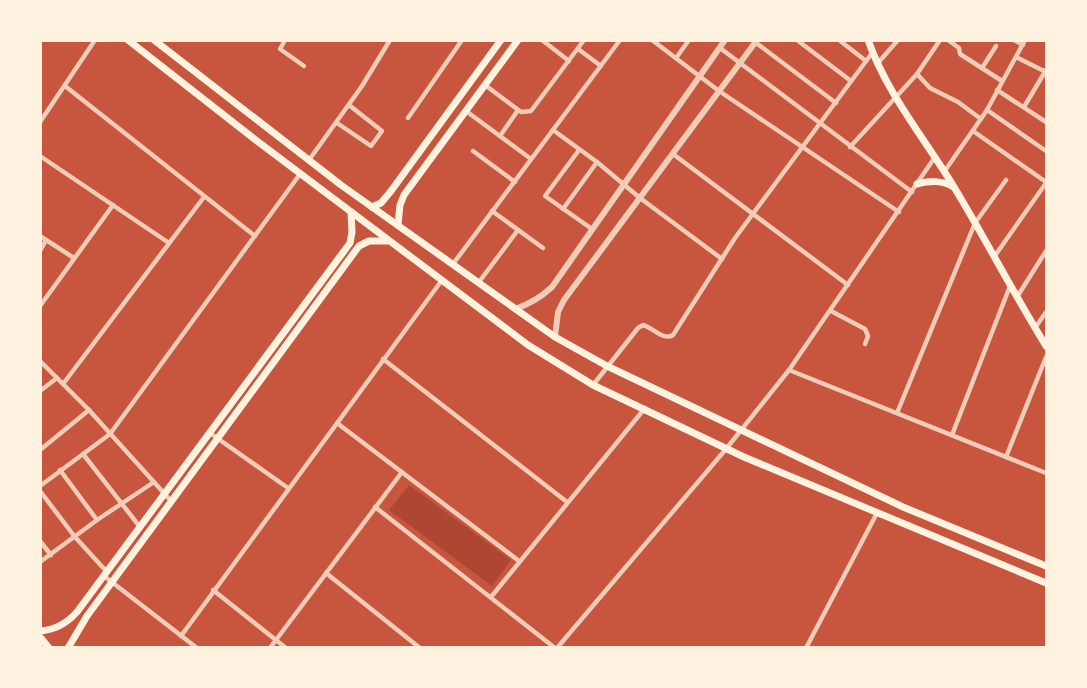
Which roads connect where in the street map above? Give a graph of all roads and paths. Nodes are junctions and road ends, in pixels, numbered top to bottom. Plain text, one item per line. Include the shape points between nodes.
1 (95, 40) edge
2 (128, 40) edge
3 (154, 40) edge
4 (285, 40) edge
5 (390, 40) edge
6 (462, 40) edge
7 (518, 40) edge
8 (542, 40) edge
9 (584, 40) edge
10 (620, 40) edge
11 (689, 40) edge
12 (725, 40) edge
13 (797, 40) edge
14 (839, 40) edge
15 (868, 40) edge
16 (898, 40) edge
17 (940, 40) edge
18 (948, 40) edge
19 (1014, 40) edge
20 (501, 41) edge
21 (653, 41) edge
22 (756, 41) edge
23 (1024, 43) edge
24 (996, 46) dead end
25 (512, 48) junction
26 (720, 48) junction
27 (578, 49) junction
28 (872, 53) junction
29 (1016, 57) junction
30 (676, 58) junction
31 (569, 61) junction
32 (866, 61) junction
33 (740, 63) junction
34 (877, 64) junction
35 (304, 66) dead end
36 (601, 66) junction
37 (982, 68) junction
38 (1046, 71) edge
39 (917, 74) junction
40 (700, 76) junction
41 (852, 81) junction
42 (1002, 81) junction
43 (485, 85) junction
44 (65, 86) junction
45 (997, 90) junction
46 (719, 91) junction
47 (896, 98) junction
48 (836, 103) junction
49 (349, 105) junction
50 (1024, 107) junction
51 (518, 110) junction
52 (987, 110) junction
53 (466, 111) junction
54 (408, 118) dead end
55 (981, 119) junction
56 (40, 122) edge
57 (1047, 122) edge
58 (337, 123) junction
59 (820, 124) junction
60 (553, 130) junction
61 (973, 131) junction
62 (500, 136) junction
63 (850, 147) junction
64 (803, 148) junction
65 (579, 150) junction
66 (473, 151) dead end
67 (1047, 151) edge
68 (673, 154) junction
69 (40, 156) edge
70 (935, 158) junction
71 (531, 159) junction
72 (309, 160) junction
73 (597, 162) junction
74 (944, 172) junction
75 (300, 174) junction
76 (1006, 180) dead end
77 (515, 182) junction
78 (1047, 183) edge
79 (623, 184) junction
80 (917, 184) junction
81 (954, 188) junction
82 (912, 192) junction
83 (204, 196) junction
84 (640, 198) junction
85 (112, 205) junction
86 (372, 207) junction
87 (563, 209) junction
88 (492, 211) junction
89 (351, 212) junction
90 (899, 212) junction
91 (753, 214) junction
92 (975, 223) junction
93 (399, 225) junction
94 (592, 229) junction
95 (518, 230) junction
96 (40, 236) edge
97 (255, 236) junction
98 (46, 240) junction
99 (390, 241) junction
100 (169, 243) junction
101 (543, 248) dead end
102 (40, 251) edge
103 (1047, 251) edge
104 (994, 257) junction
105 (74, 258) junction
106 (722, 259) junction
107 (453, 264) junction
108 (442, 280) junction
109 (479, 282) junction
110 (848, 285) junction
111 (1010, 286) junction
112 (1016, 298) junction
113 (40, 306) edge
114 (515, 309) junction
115 (831, 310) junction
116 (1047, 312) edge
117 (1035, 328) junction
118 (555, 337) junction
119 (865, 344) dead end
120 (1046, 346) edge
121 (1047, 357) edge
122 (383, 360) junction
123 (40, 361) edge
124 (607, 366) junction
125 (789, 370) junction
126 (57, 378) junction
127 (63, 384) junction
128 (592, 385) junction
129 (40, 391) edge
130 (645, 408) junction
131 (89, 410) junction
132 (897, 413) junction
133 (337, 423) junction
134 (741, 430) junction
135 (210, 433) junction
136 (110, 434) junction
137 (952, 435) junction
138 (218, 439) junction
139 (726, 449) junction
140 (40, 450) edge
141 (83, 454) junction
142 (1006, 457) junction
143 (60, 470) junction
144 (402, 472) junction
145 (1047, 473) edge
146 (154, 482) junction
147 (40, 486) edge
148 (288, 488) junction
149 (40, 491) edge
150 (165, 494) junction
151 (172, 502) junction
152 (567, 502) junction
153 (121, 504) junction
154 (375, 507) junction
155 (903, 507) junction
156 (878, 513) junction
157 (97, 520) junction
158 (896, 521) junction
159 (140, 527) junction
160 (75, 537) junction
161 (40, 541) edge
162 (51, 555) junction
163 (519, 561) junction
164 (40, 562) edge
165 (1047, 566) edge
166 (326, 573) junction
167 (105, 574) junction
168 (112, 583) junction
169 (1047, 583) edge
170 (213, 590) junction
171 (491, 597) junction
172 (40, 631) edge
173 (181, 636) junction
174 (40, 637) edge
175 (276, 639) junction
176 (49, 648) edge
177 (68, 648) edge
178 (197, 648) edge
179 (270, 648) edge
180 (286, 648) edge
181 (420, 648) edge
182 (556, 648) edge
183 (806, 648) edge

1 - 44 street
2 - 75 main road
3 - 72 main road
4 - 35 street via 280,48
5 - 49 street
6 - 54 street
7 - 25 main road
8 - 31 street
9 - 27 street
10 - 36 street
11 - 30 street
12 - 26 street
13 - 41 street
14 - 32 street
15 - 28 main road
16 - 34 street
17 - 39 street
18 - 37 street via 959,48 960,54
19 - 23 street
20 - 25 main road
20 - 86 main road via 391,191
21 - 30 street
22 - 33 street
22 - 48 street
23 - 29 street
24 - 37 street
25 - 43 main road
26 - 33 street
26 - 40 street
27 - 31 street
27 - 36 street
28 - 32 street
28 - 34 main road
29 - 38 street
29 - 42 street
30 - 40 street
31 - 51 street via 537,106 531,111
32 - 41 street
33 - 46 street
33 - 59 street
34 - 47 main road
36 - 60 street
37 - 42 street
38 - 50 street
39 - 47 street
39 - 55 street via 930,88
40 - 46 street
40 - 79 street
41 - 48 street
42 - 45 street
43 - 51 street
43 - 53 main road
44 - 56 street
44 - 83 street
45 - 50 street
45 - 52 street
46 - 64 street
46 - 68 street
47 - 63 street
47 - 70 main road
48 - 59 street
49 - 58 street
49 - 58 street via 382,131 371,146
50 - 57 street
51 - 62 street
52 - 55 street
52 - 67 street
53 - 62 street
53 - 93 main road via 404,195
55 - 61 street
58 - 72 street
59 - 63 street
59 - 64 street
60 - 65 street
60 - 71 street
61 - 74 street
61 - 78 street
62 - 71 street
63 - 82 street
64 - 90 street
64 - 91 street
65 - 73 street
65 - 87 street via 545,196
66 - 77 street
68 - 84 street
68 - 91 street
69 - 85 street
70 - 74 main road
70 - 80 street
71 - 77 street
72 - 86 main road
73 - 79 street
73 - 87 street
74 - 81 main road
75 - 89 main road
75 - 97 street
76 - 92 street
77 - 88 street
78 - 104 street
79 - 84 street
79 - 94 street
80 - 81 main road via 943,182
80 - 82 street
81 - 92 main road
82 - 90 street
83 - 97 street
83 - 100 street
84 - 106 street
84 - 118 street via 564,300
85 - 100 street
85 - 105 street
86 - 93 main road
87 - 94 street
88 - 95 street
88 - 107 street
89 - 99 main road
89 - 135 main road via 350,243
90 - 110 street
91 - 106 street
91 - 110 street
92 - 104 main road
92 - 132 street
93 - 107 main road
94 - 114 street via 547,292 531,304
95 - 101 street
95 - 109 street
96 - 98 street
97 - 136 street
98 - 102 street
98 - 105 street
99 - 108 main road
99 - 138 main road via 379,239 359,246
100 - 127 street
103 - 112 street
104 - 111 main road
105 - 113 street
106 - 124 street via 674,334 664,337 644,325
107 - 109 main road
108 - 122 street
108 - 128 main road via 528,345
109 - 114 main road
110 - 115 street
111 - 112 main road
111 - 137 street
112 - 117 main road
114 - 118 main road
115 - 119 street via 865,328
115 - 125 street
116 - 117 street
117 - 120 main road
118 - 124 main road
121 - 142 street
122 - 133 street
122 - 152 street
123 - 126 street
124 - 128 street
124 - 134 main road
125 - 132 street
125 - 134 street
126 - 127 street
126 - 129 street
127 - 131 street
128 - 130 main road
130 - 139 main road
130 - 152 street
131 - 136 street
131 - 140 street
132 - 137 street
133 - 144 street
133 - 148 street
134 - 139 street
134 - 155 main road
135 - 138 street
135 - 150 main road
136 - 141 street
136 - 146 street
137 - 142 street
138 - 148 street
138 - 151 main road
139 - 156 main road
139 - 182 street
141 - 143 street
141 - 153 street
142 - 145 street
143 - 147 street
143 - 157 street
144 - 154 street
144 - 163 street
146 - 150 street
146 - 153 street
148 - 170 street
149 - 160 street
150 - 151 street
150 - 159 main road
151 - 168 main road
152 - 163 street
153 - 157 street
153 - 159 street
154 - 166 street
154 - 171 street
155 - 158 main road
155 - 165 main road
156 - 158 main road
156 - 183 street
157 - 160 street
158 - 169 main road
159 - 167 main road
160 - 162 street
160 - 167 street
161 - 162 street
162 - 164 street
163 - 171 street
166 - 175 street
166 - 181 street
167 - 168 street
167 - 172 main road via 69,620
168 - 173 street
168 - 177 main road
170 - 173 street
170 - 175 street
171 - 182 street
173 - 178 street
174 - 176 main road
175 - 179 street
175 - 180 street

